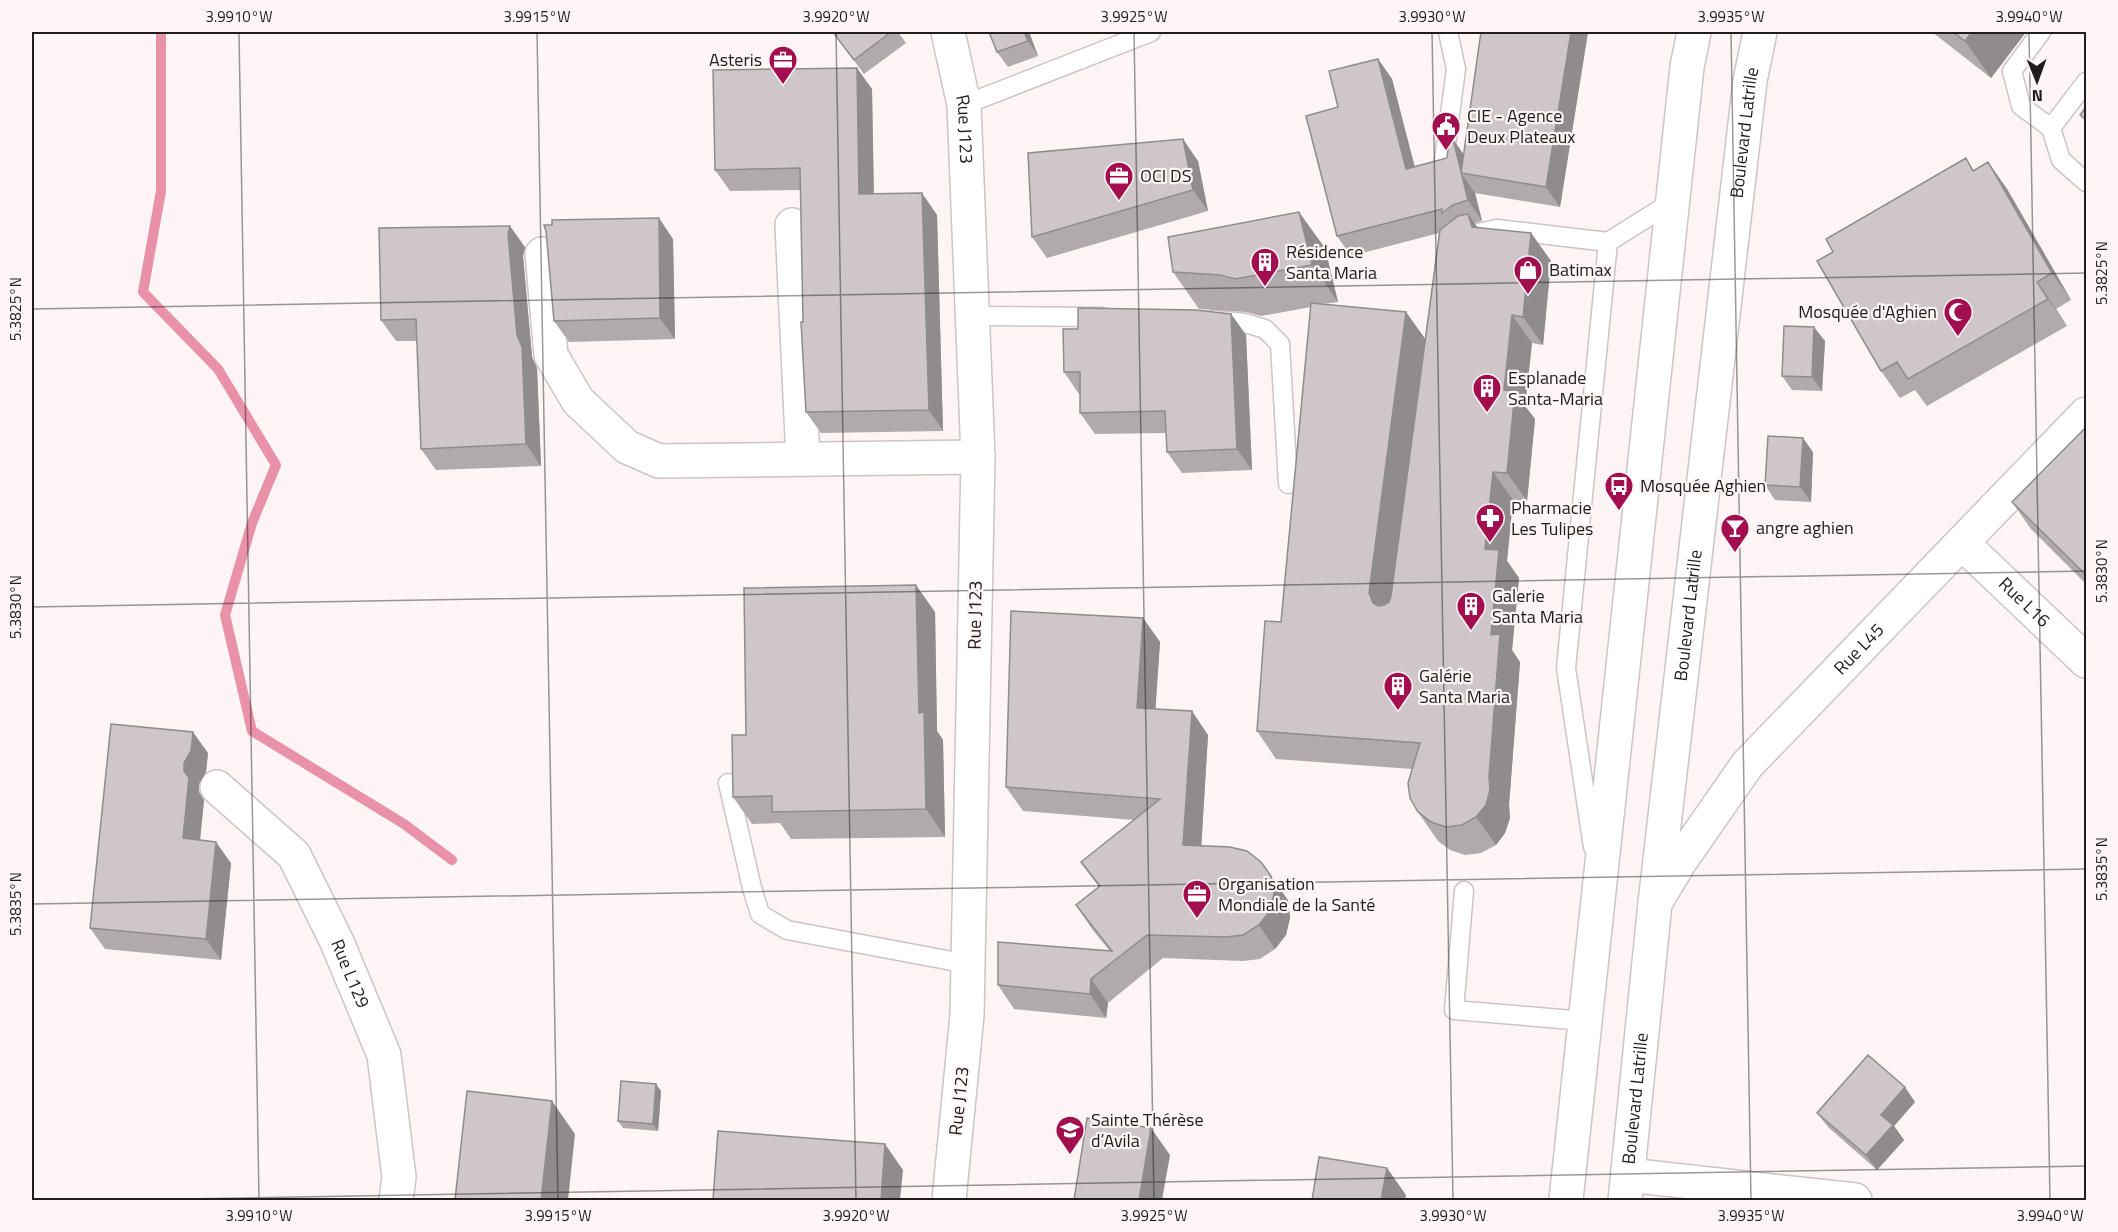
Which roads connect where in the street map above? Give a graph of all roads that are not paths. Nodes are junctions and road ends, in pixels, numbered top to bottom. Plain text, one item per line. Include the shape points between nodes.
1 (948, 32) edge
2 (1151, 32) edge
3 (1448, 32) edge
4 (1694, 32) edge
5 (1760, 32) edge
6 (2041, 32) edge
7 (2086, 82) edge
8 (964, 105) junction
9 (2051, 128) junction
10 (1443, 168) edge
11 (2086, 182) edge
12 (1672, 202) junction
13 (792, 225) dead end
14 (1608, 242) junction
15 (1457, 246) edge
16 (542, 254) dead end
17 (972, 316) junction
18 (1122, 318) edge
19 (1200, 319) edge
20 (2086, 414) edge
21 (978, 457) junction
22 (803, 459) junction
23 (1288, 483) dead end
24 (1962, 543) junction
25 (2086, 662) edge
26 (728, 783) dead end
27 (217, 787) dead end
28 (1600, 888) junction
29 (1464, 891) dead end
30 (1655, 903) junction
31 (968, 964) junction
32 (1585, 1021) junction
33 (1626, 1188) edge
34 (396, 1200) edge
35 (949, 1200) edge
36 (1566, 1200) edge
37 (1855, 1200) edge

1 - 8 street, Rue J123
2 - 8 lane
3 - 10 lane via 1456,69
4 - 12 street
5 - 30 street, Boulevard Latrille via 1750,81
6 - 9 lane via 2012,71 2021,106
7 - 9 lane
8 - 17 street, Rue J123
9 - 11 lane via 2061,160
12 - 14 lane
12 - 28 street
13 - 22 street
14 - 15 lane via 1497,229 1473,234
14 - 28 lane via 1566,668
16 - 22 street via 551,355 578,401 627,447 659,461
17 - 18 lane
17 - 21 street, Rue J123
19 - 23 lane via 1264,328 1280,344
20 - 24 street, Rue L45
21 - 22 street
21 - 31 street, Rue J123
24 - 25 street, Rue L16
24 - 30 street, Rue L45 via 1747,765
26 - 31 lane via 760,914 788,930
27 - 34 street, Rue L129 via 294,855 337,942 384,1055 399,1177
28 - 32 street
29 - 32 lane via 1454,1010
30 - 33 street, Boulevard Latrille
31 - 35 street, Rue J123 via 967,1016
32 - 36 street
33 - 37 street

